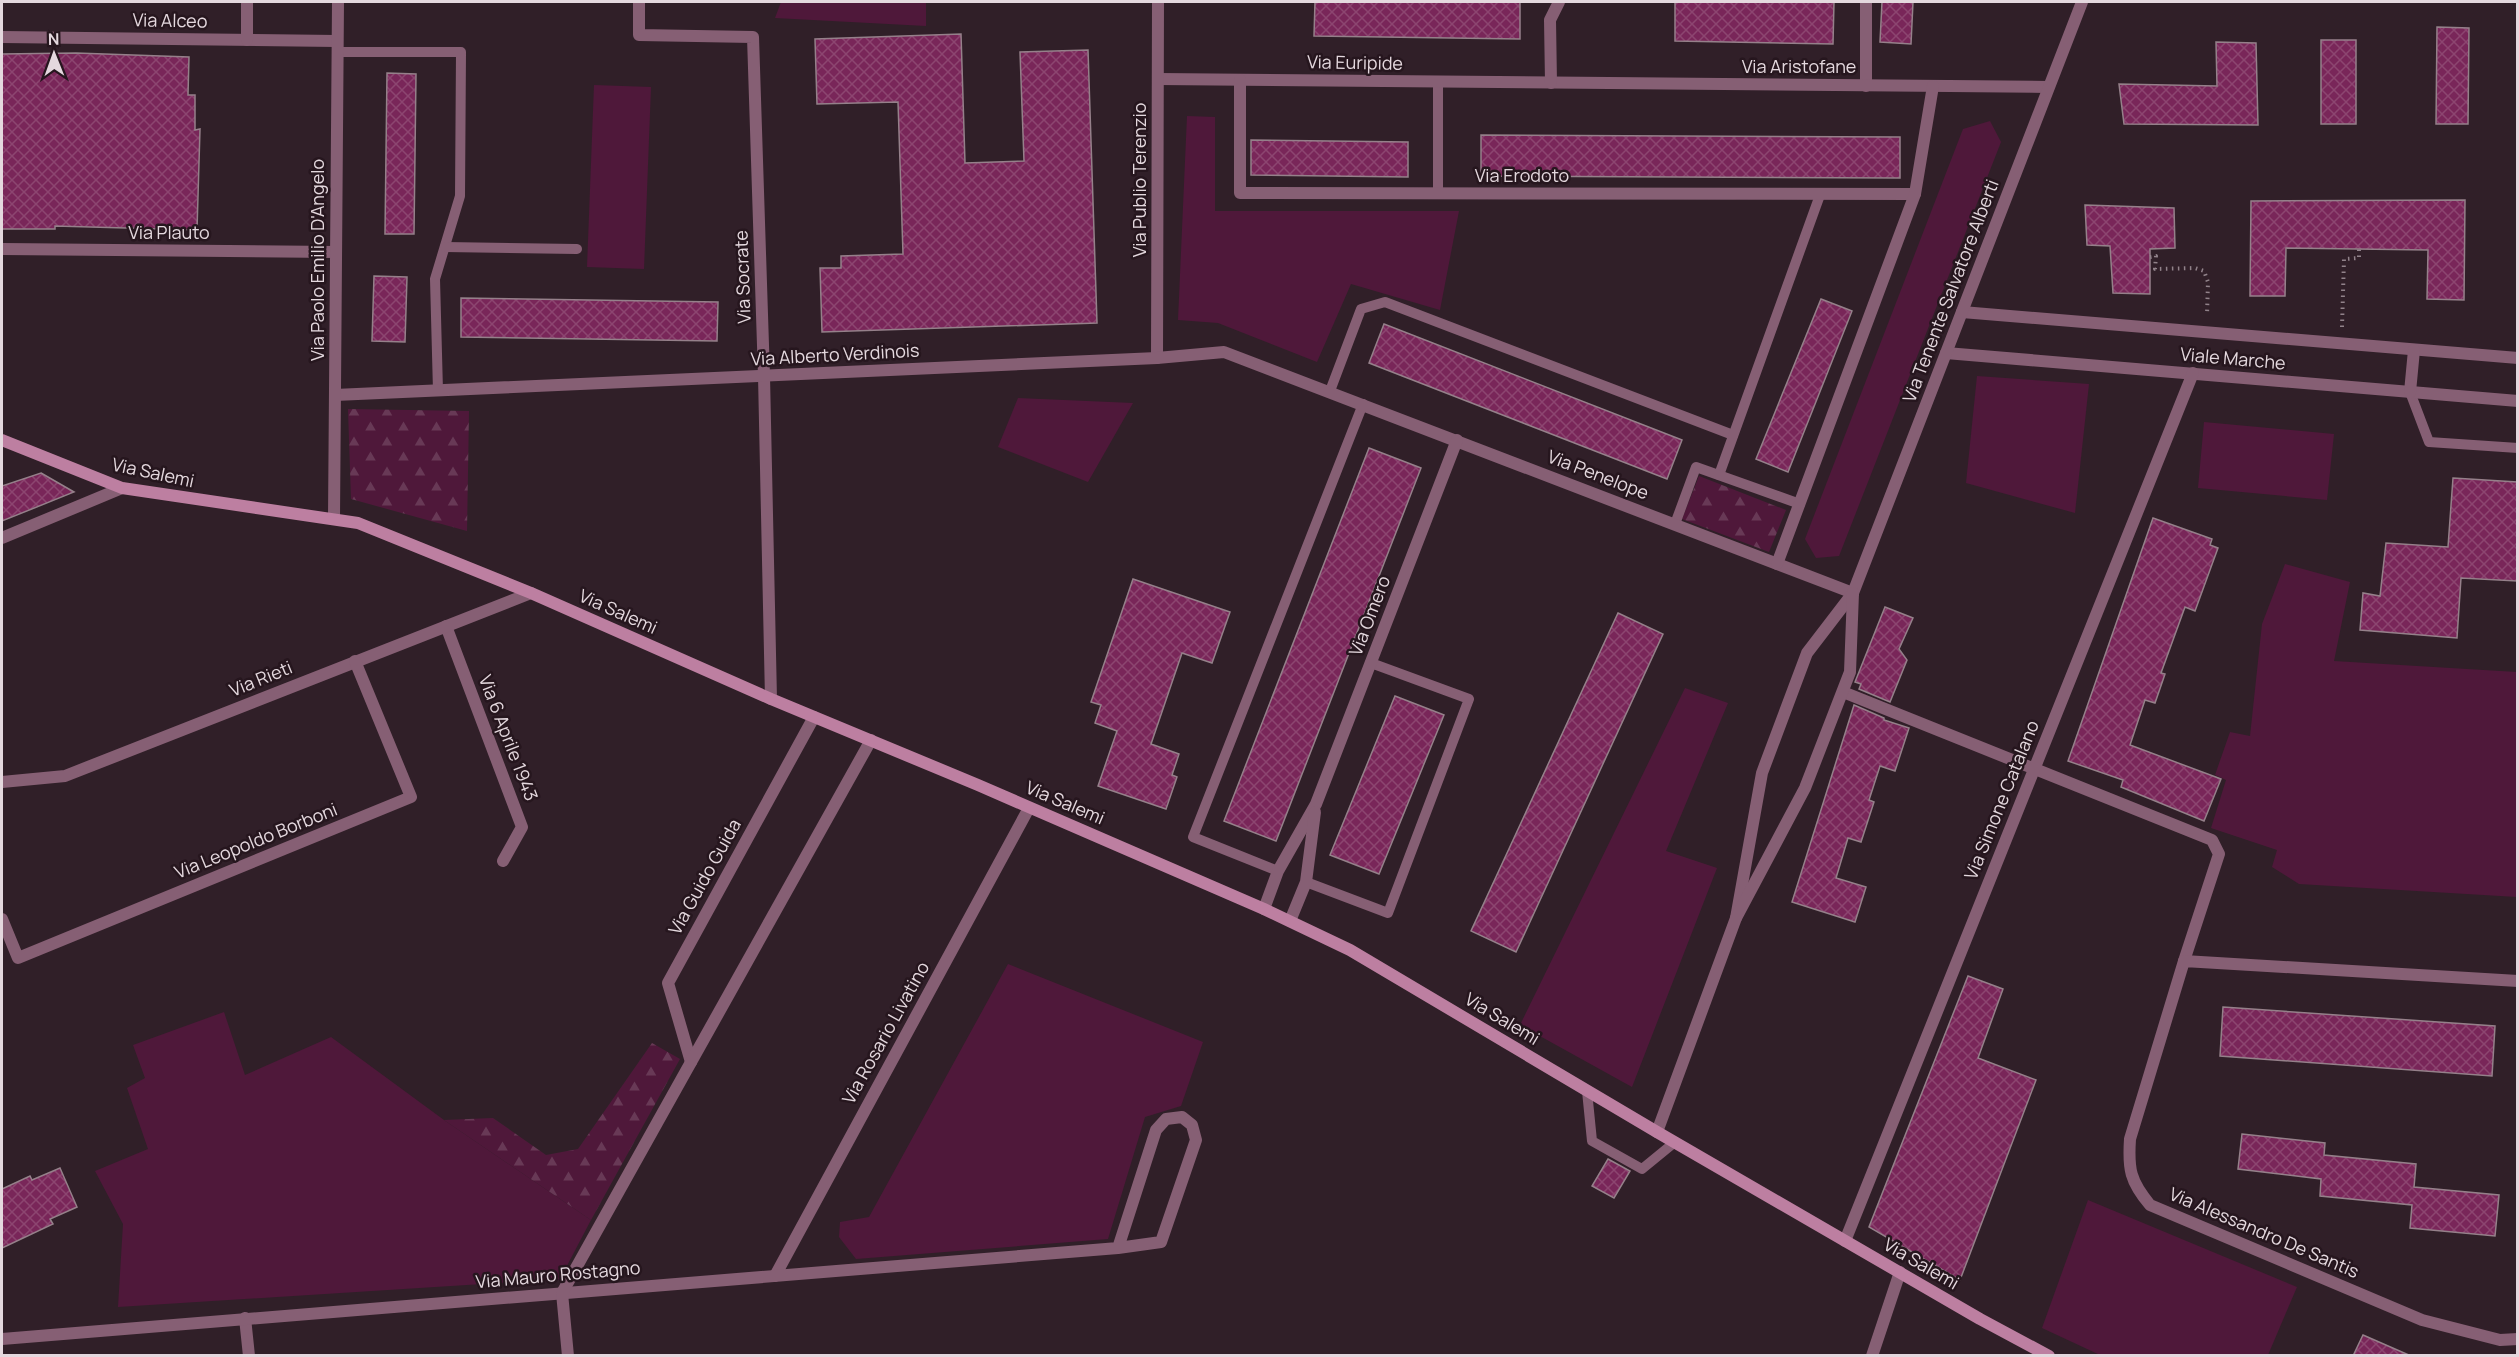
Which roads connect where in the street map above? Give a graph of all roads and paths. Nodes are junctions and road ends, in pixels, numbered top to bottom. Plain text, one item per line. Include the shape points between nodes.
1 (247, 2) edge
2 (338, 2) edge
3 (639, 2) edge
4 (1158, 2) edge
5 (1559, 2) edge
6 (1866, 2) edge
7 (2082, 2) edge
8 (2, 37) edge
9 (247, 40) junction
10 (338, 47) junction
11 (1158, 79) junction
12 (1240, 80) junction
13 (1438, 82) junction
14 (1551, 83) junction
15 (1866, 86) junction
16 (1933, 86) junction
17 (2048, 87) junction
18 (1438, 193) junction
19 (1915, 194) junction
20 (1820, 195) junction
21 (445, 247) junction
22 (2, 249) edge
23 (577, 249) dead end
24 (2359, 249) dead end
25 (336, 252) junction
26 (2150, 257) dead end
27 (1962, 312) junction
28 (2207, 332) junction
29 (2342, 344) junction
30 (2414, 350) junction
31 (1946, 353) junction
32 (1157, 358) junction
33 (2517, 358) edge
34 (2193, 373) junction
35 (764, 376) junction
36 (438, 391) junction
37 (1330, 391) junction
38 (2410, 392) junction
39 (335, 395) junction
40 (2517, 401) edge
41 (1363, 404) junction
42 (1733, 435) junction
43 (2, 440) edge
44 (1457, 440) junction
45 (2517, 448) edge
46 (1719, 475) junction
47 (122, 488) junction
48 (1800, 504) junction
49 (334, 518) junction
50 (1675, 524) junction
51 (2, 538) edge
52 (1777, 564) junction
53 (531, 593) junction
54 (1853, 593) junction
55 (446, 626) junction
56 (355, 661) junction
57 (1371, 663) junction
58 (1842, 692) junction
59 (771, 699) junction
60 (814, 717) junction
61 (871, 740) junction
62 (2034, 769) junction
63 (2, 782) edge
64 (1316, 804) junction
65 (1029, 808) junction
66 (503, 861) dead end
67 (1278, 871) junction
68 (1306, 882) junction
69 (1264, 909) junction
70 (1736, 918) junction
71 (2, 919) edge
72 (1290, 921) junction
73 (2184, 961) junction
74 (2517, 981) edge
75 (691, 1062) junction
76 (1587, 1090) junction
77 (1657, 1132) junction
78 (1675, 1142) junction
79 (1845, 1241) junction
80 (1118, 1248) junction
81 (1899, 1272) junction
82 (775, 1276) junction
83 (562, 1293) junction
84 (245, 1318) junction
85 (2, 1339) edge
86 (2517, 1339) edge
87 (249, 1356) edge
88 (568, 1356) edge
89 (1872, 1356) edge
90 (2049, 1356) edge

1 - 9 street
2 - 10 street, Via Paolo Emilio D'Angelo
3 - 35 street, Via Socrate via 639,35 753,37
4 - 11 street, Via Publio Terenzio
5 - 14 street via 1550,20
6 - 15 street
7 - 17 street, Via Tenente Salvatore Alberti
8 - 9 street, Via Alceo
9 - 10 street, Via Alceo
10 - 21 lane via 461,52 460,196
10 - 25 street, Via Paolo Emilio D'Angelo
11 - 12 street, Via Euripide
11 - 32 street, Via Publio Terenzio
12 - 13 street, Via Euripide
12 - 18 street, Via Erodoto via 1240,192
13 - 14 street, Via Euripide
13 - 18 lane
14 - 15 street, Via Aristofane
15 - 16 street, Via Aristofane
16 - 17 street, Via Aristofane
16 - 19 street
17 - 27 street, Via Tenente Salvatore Alberti
18 - 20 street, Via Erodoto
19 - 20 street, Via Erodoto
19 - 48 street
20 - 42 lane
21 - 23 lane
21 - 36 lane via 435,279
22 - 25 street, Via Plauto
24 - 29 path via 2359,258 2344,259
25 - 39 street, Via Paolo Emilio D'Angelo
26 - 28 path via 2156,256 2155,269 2204,271 2208,282
27 - 28 street, Viale Marche
27 - 31 street, Via Tenente Salvatore Alberti
28 - 29 street, Viale Marche
29 - 30 street, Viale Marche
30 - 33 street, Viale Marche
30 - 38 street
31 - 34 street, Viale Marche
31 - 54 street, Via Tenente Salvatore Alberti
32 - 35 street, Via Alberto Verdinois
32 - 37 street, Via Alberto Verdinois via 1224,352
34 - 38 street, Viale Marche
34 - 62 street, Via Simone Catalano
35 - 36 street, Via Alberto Verdinois
35 - 59 street, Via Socrate
36 - 39 street, Via Alberto Verdinois
37 - 41 street, Via Penelope
37 - 42 lane via 1361,309 1384,302
38 - 40 street, Viale Marche
38 - 45 lane via 2429,442
39 - 49 street, Via Paolo Emilio D'Angelo
41 - 44 street, Via Penelope
41 - 67 lane via 1192,837
42 - 46 lane
43 - 47 street, Via Salemi
44 - 50 street, Via Penelope
44 - 57 street, Via Omero
46 - 48 lane
46 - 50 lane via 1696,467
47 - 49 street, Via Salemi
47 - 51 street
48 - 52 street
49 - 53 street, Via Salemi via 358,523
50 - 52 street, Via Penelope
52 - 54 street, Via Penelope
53 - 55 street, Via Rieti
53 - 59 street, Via Salemi
54 - 58 street, Via Tenente Salvatore Alberti via 1850,672
54 - 70 street, Via Tenente Salvatore Alberti via 1807,653 1762,773
55 - 56 street, Via Rieti
55 - 66 street, Via 6 Aprile 1943 via 522,827
56 - 63 street, Via Rieti via 65,776
56 - 71 street, Via Leopoldo Borboni via 411,797 18,958
57 - 64 street, Via Omero
57 - 68 lane via 1469,699 1388,913
58 - 62 street, Via Alessandro De Santis
58 - 70 street, Via Tenente Salvatore Alberti via 1805,788
59 - 60 street, Via Salemi
60 - 61 street, Via Salemi
60 - 75 street, Via Guido Guida via 668,983
61 - 65 street, Via Salemi
61 - 75 street
62 - 73 street, Via Alessandro De Santis via 2212,840 2219,854
62 - 79 street, Via Simone Catalano
64 - 67 street
64 - 68 street
65 - 69 street, Via Salemi
65 - 82 street, Via Rosario Livatino
67 - 69 street
68 - 72 street
69 - 72 street, Via Salemi
70 - 77 street, Via Tenente Salvatore Alberti
72 - 76 street, Via Salemi via 1350,950
73 - 74 street
73 - 86 street, Via Alessandro De Santis via 2130,1139 2128,1165 2136,1187 2150,1205 2422,1320 2500,1340
75 - 83 street
76 - 77 street, Via Salemi
76 - 78 lane via 1592,1141 1642,1169
77 - 78 street, Via Salemi
78 - 79 street, Via Salemi
79 - 81 street, Via Salemi
80 - 80 street, Via Mauro Rostagno via 1161,1242 1196,1140 1192,1125 1182,1117 1166,1119 1156,1130
80 - 82 street, Via Mauro Rostagno
81 - 89 street
81 - 90 street, Via Salemi
82 - 83 street, Via Mauro Rostagno
83 - 84 street, Via Mauro Rostagno
83 - 88 street
84 - 85 street, Via Mauro Rostagno
84 - 87 street

